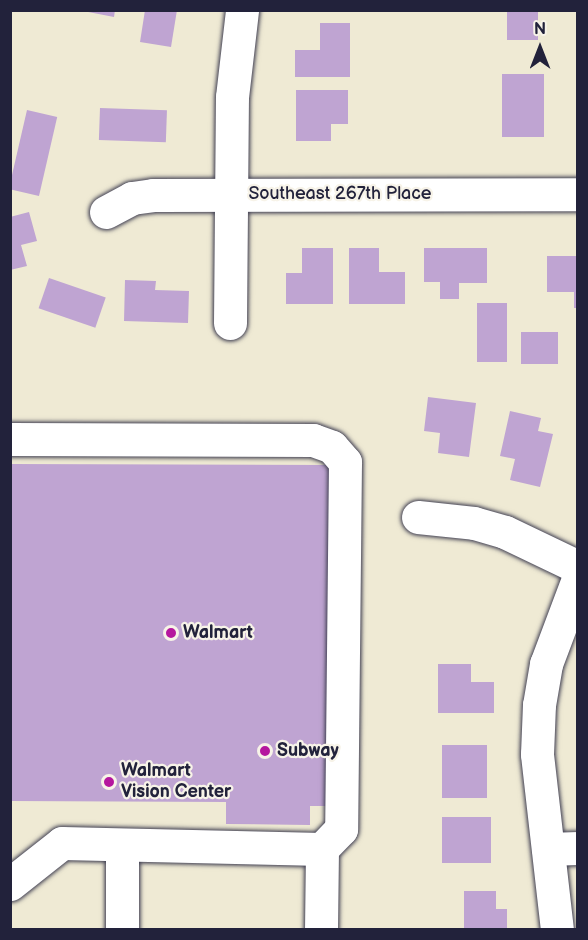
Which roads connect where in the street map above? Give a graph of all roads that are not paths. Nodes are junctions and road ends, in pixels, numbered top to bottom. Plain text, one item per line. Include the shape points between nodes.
1 (242, 10) edge
2 (231, 194) junction
3 (578, 194) edge
4 (106, 212) dead end
5 (230, 323) dead end
6 (10, 439) edge
7 (418, 517) dead end
8 (578, 567) edge
9 (578, 579) edge
10 (122, 845) junction
11 (562, 848) edge
12 (322, 849) junction
13 (10, 884) edge
14 (122, 930) edge
15 (321, 930) edge
16 (557, 930) edge

1 - 2 street via 232,97
2 - 3 street, Southeast 267th Place
2 - 4 street, Southeast 267th Place via 132,198
2 - 5 street
6 - 12 street via 313,440 332,447 345,462 341,829
7 - 8 street via 474,523 505,532
9 - 11 street via 546,664 539,705 537,754
10 - 12 street
10 - 13 street via 62,843
10 - 14 street
11 - 16 street
12 - 15 street

